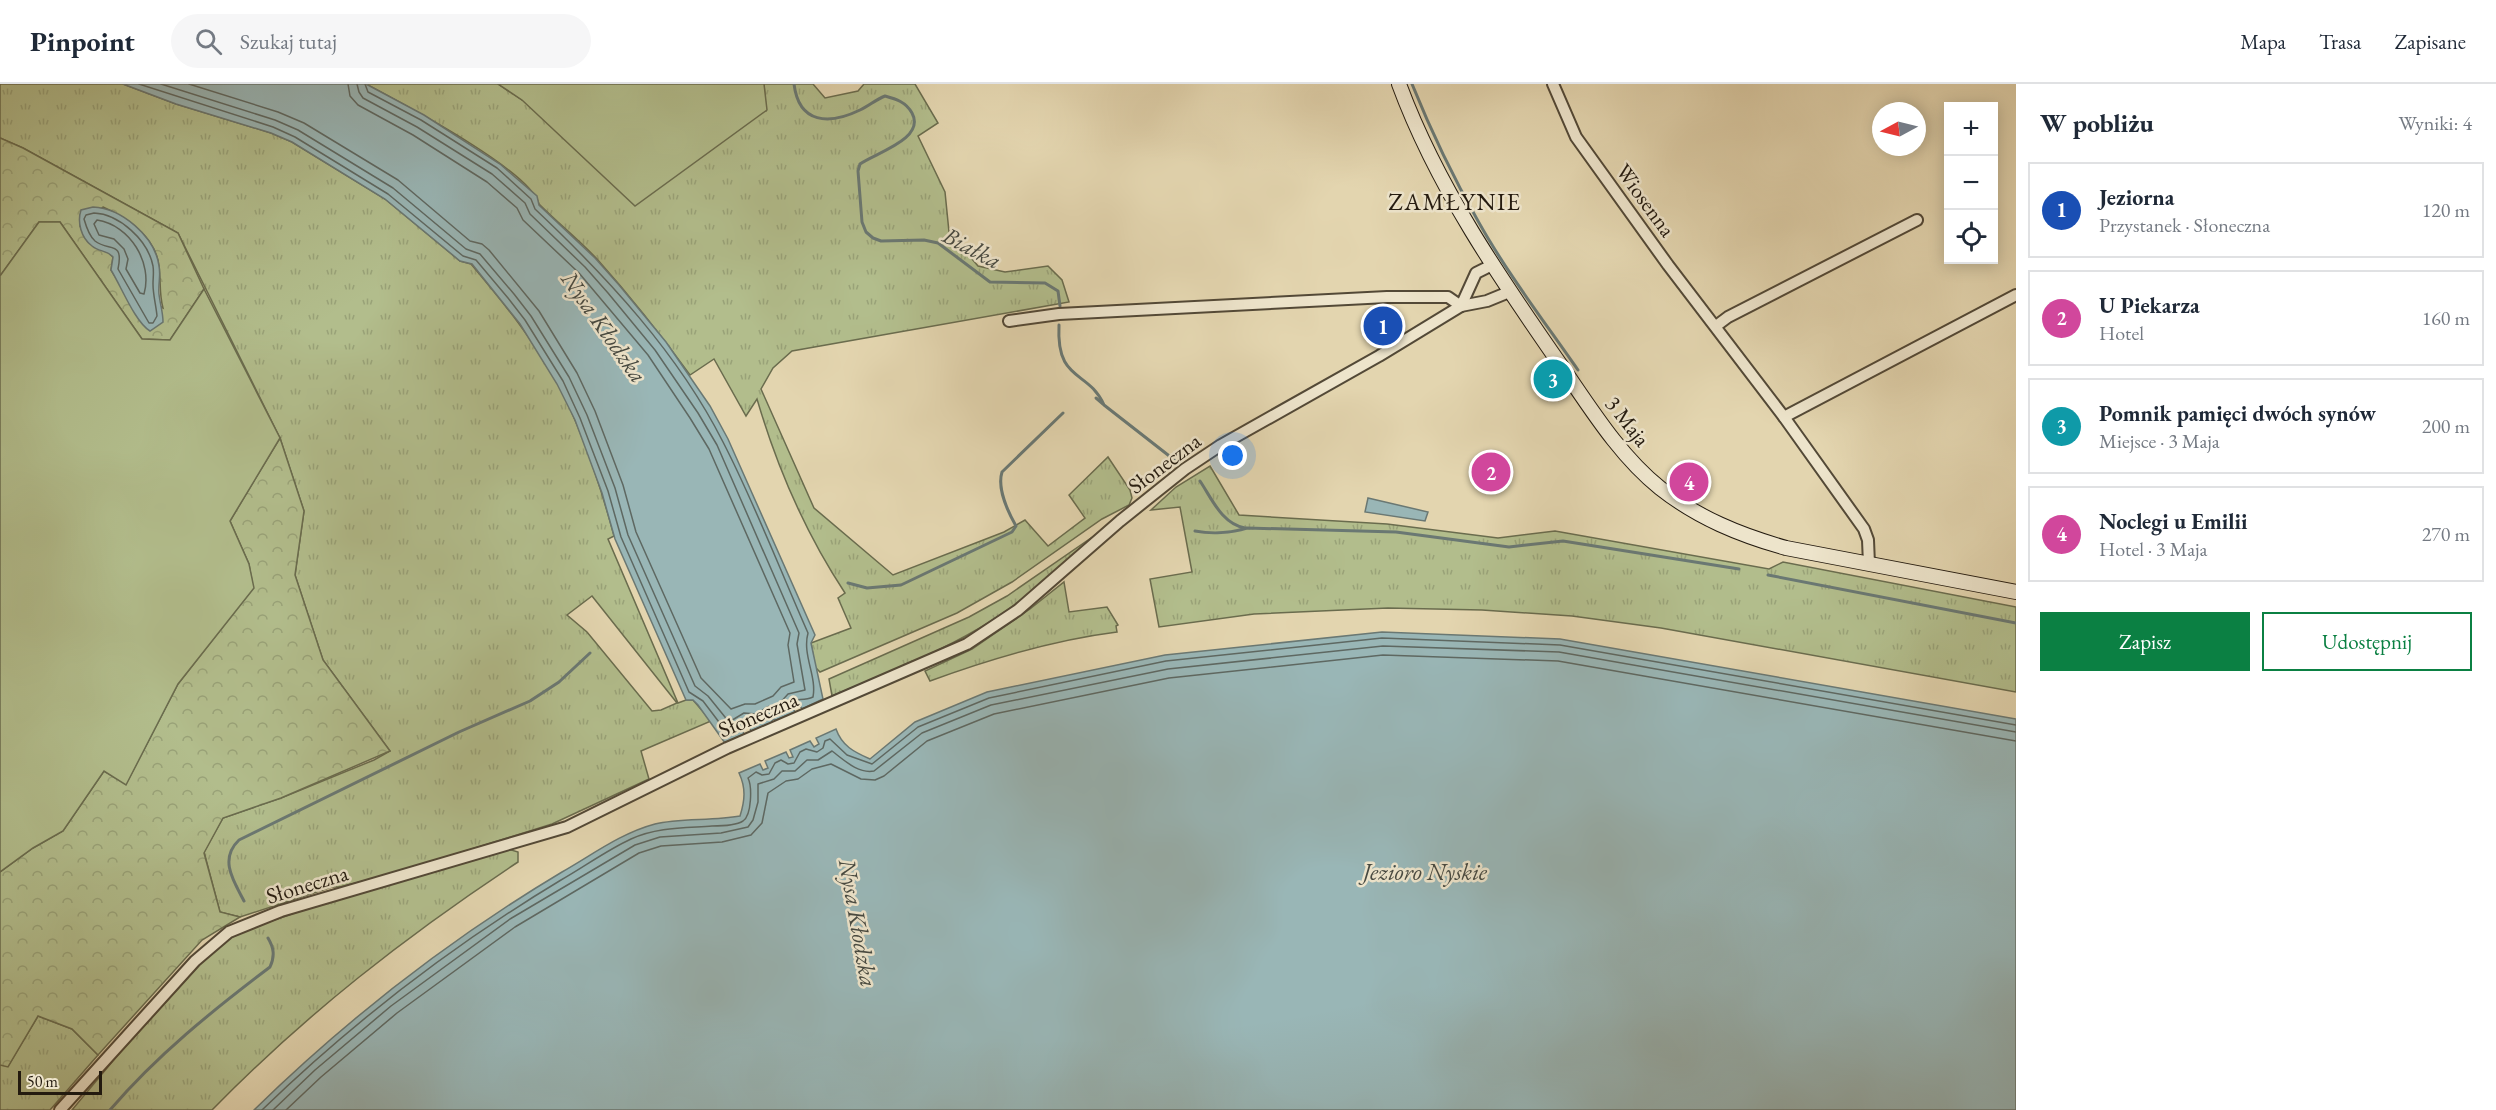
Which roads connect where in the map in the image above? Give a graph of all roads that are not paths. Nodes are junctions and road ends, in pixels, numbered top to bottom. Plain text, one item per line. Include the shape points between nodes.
1 (1400, 84) edge
2 (1568, 84) edge
3 (1554, 87) edge
4 (1917, 220) dead end
5 (1492, 265) junction
6 (1509, 292) junction
7 (2016, 295) edge
8 (1461, 306) junction
9 (1009, 321) dead end
10 (1716, 326) junction
11 (1784, 417) junction
12 (1869, 564) junction
13 (2016, 592) edge
14 (60, 1110) edge

1 - 5 street, 3 Maja via 1450,194
2 - 3 street, Wiosenna
3 - 10 street, Wiosenna via 1576,137
4 - 10 street
5 - 6 street, 3 Maja
5 - 8 street via 1476,273
6 - 8 street, Słoneczna
6 - 12 street, 3 Maja via 1615,441 1659,487 1694,512 1753,538
7 - 11 street
8 - 9 street via 1448,297 1387,297 1059,314
8 - 14 street, Słoneczna via 1185,469 1018,610 967,644 728,748 567,827 282,911 228,932 195,961
10 - 11 street, Wiosenna
11 - 12 street, Wiosenna via 1864,529
12 - 13 street, 3 Maja

